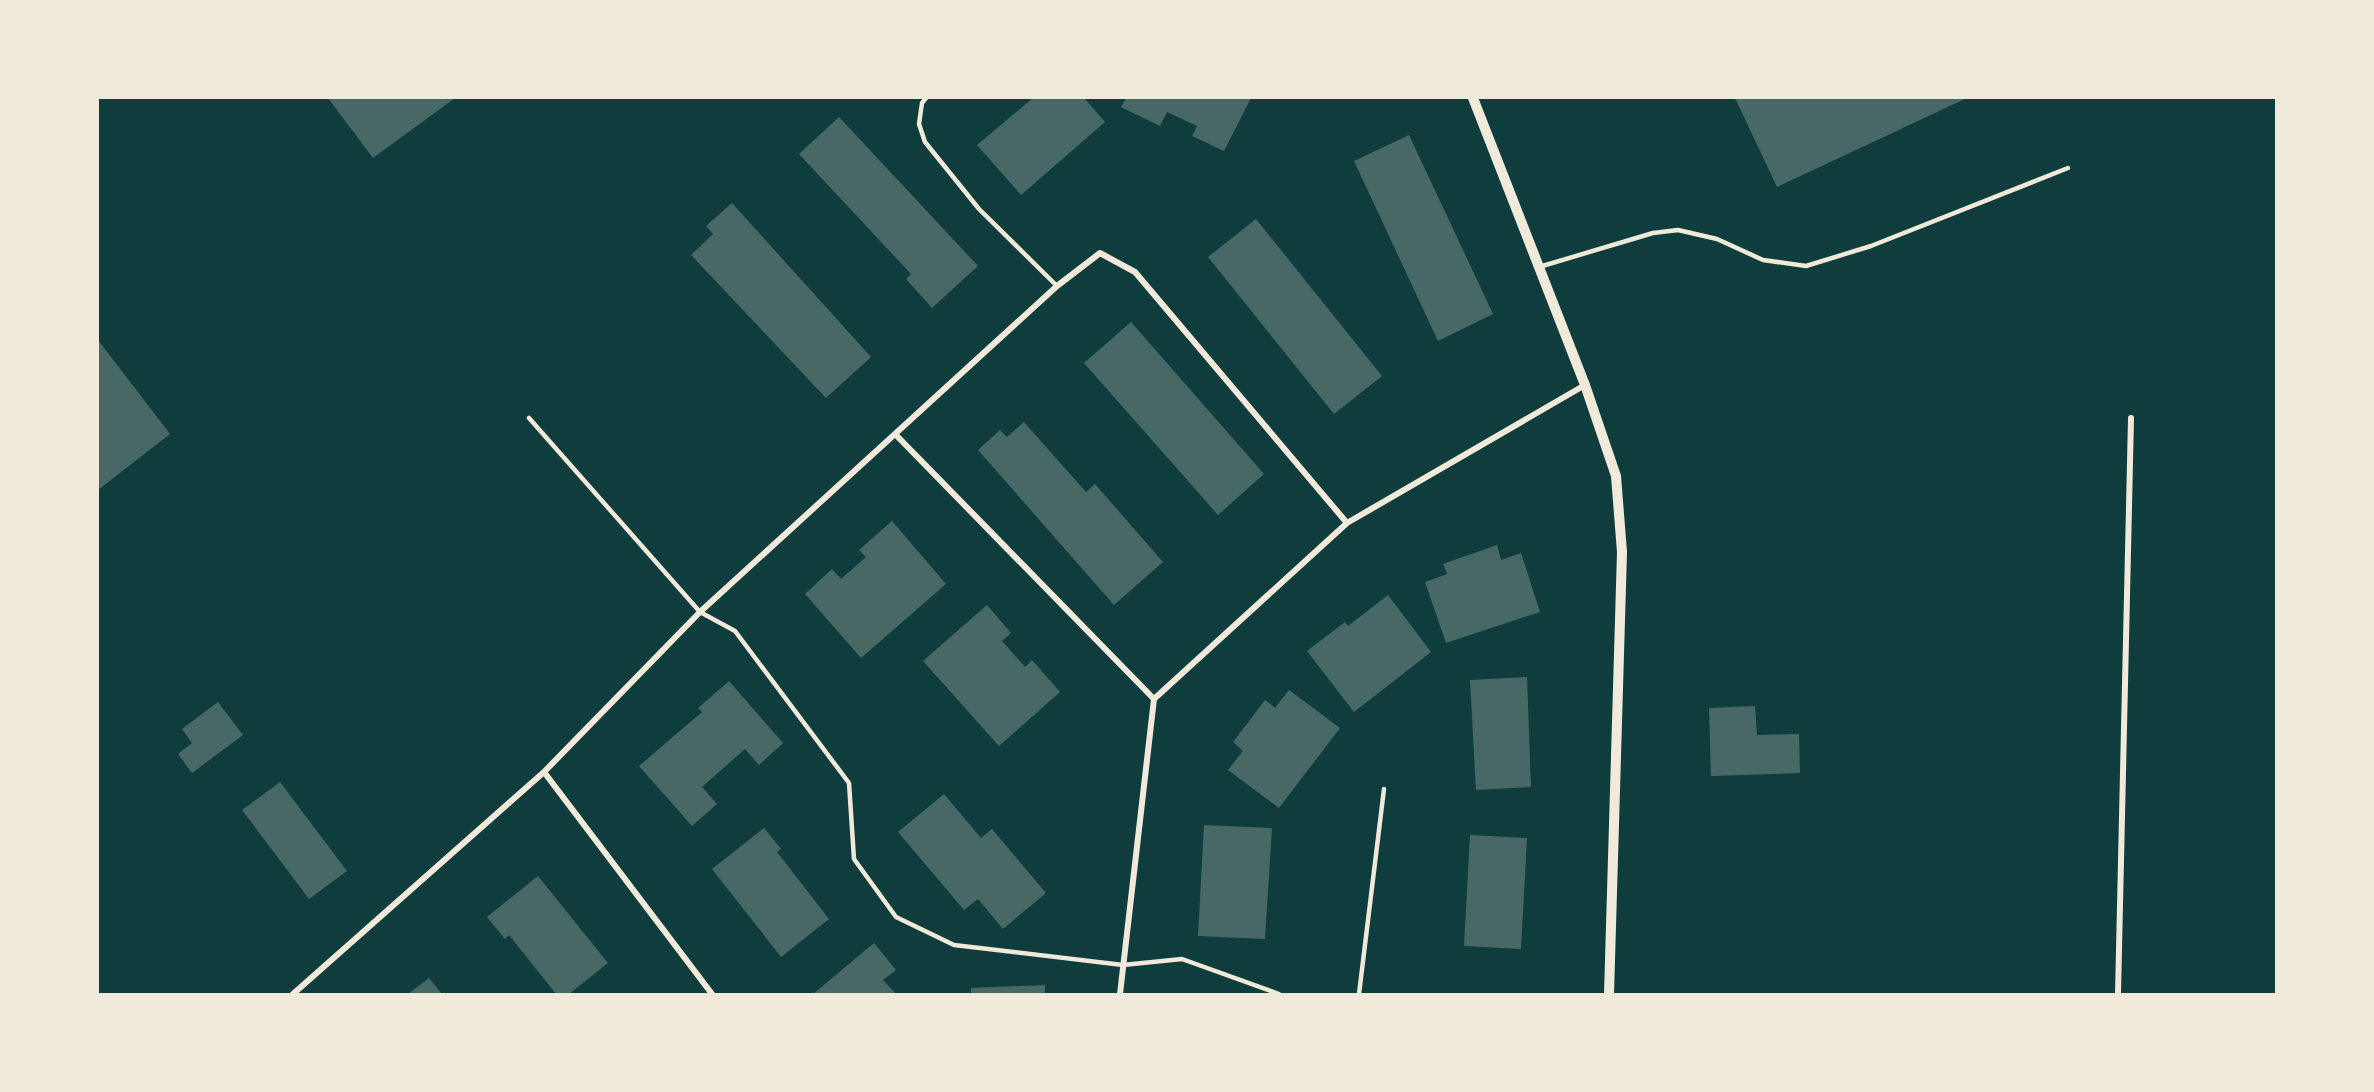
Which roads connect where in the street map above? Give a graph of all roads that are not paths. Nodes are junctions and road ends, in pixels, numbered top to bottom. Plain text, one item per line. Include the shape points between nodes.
1 (926, 98) edge
2 (1473, 98) edge
3 (2068, 168) dead end
4 (1539, 267) junction
5 (1057, 286) junction
6 (1585, 384) junction
7 (529, 418) dead end
8 (2131, 418) dead end
9 (896, 434) junction
10 (1347, 523) junction
11 (700, 612) junction
12 (1154, 699) junction
13 (544, 772) junction
14 (1384, 789) dead end
15 (1123, 965) junction
16 (293, 994) edge
17 (712, 994) edge
18 (1120, 994) edge
19 (1279, 994) edge
20 (1359, 994) edge
21 (1609, 994) edge
22 (2118, 994) edge

1 - 5 lane via 919,124 925,142 979,209
2 - 4 street
3 - 4 lane via 1871,246 1806,266 1762,260 1717,239 1678,230 1644,235
4 - 6 street
5 - 9 street
5 - 10 street via 1100,253 1135,272
6 - 10 street
6 - 21 street via 1616,476 1622,552
7 - 11 lane
8 - 22 street
9 - 11 street
9 - 12 street
10 - 12 street
11 - 13 street
11 - 15 lane via 735,631 849,783 854,859 896,917 954,945
12 - 15 street
13 - 16 street
13 - 17 street
14 - 20 lane
15 - 18 street
15 - 19 lane via 1182,959

